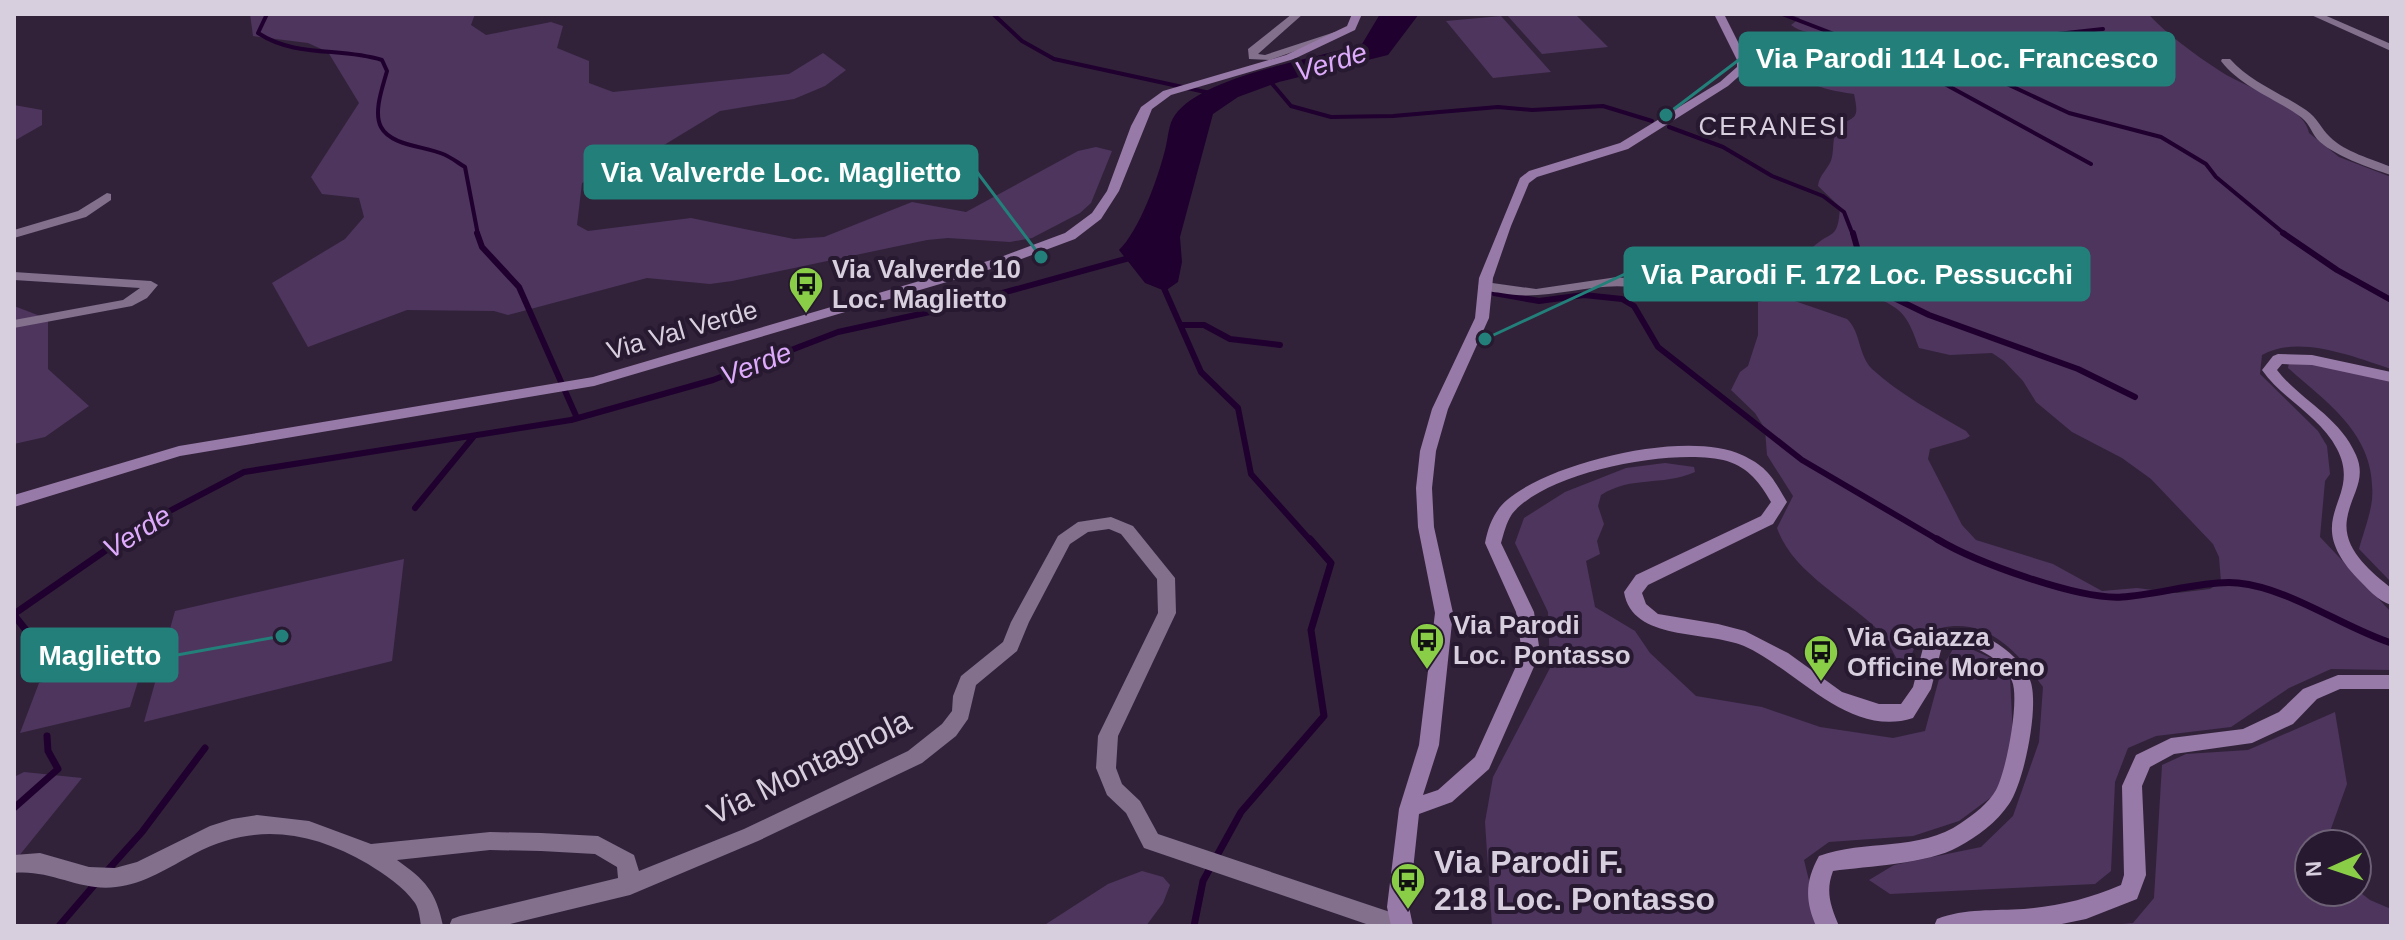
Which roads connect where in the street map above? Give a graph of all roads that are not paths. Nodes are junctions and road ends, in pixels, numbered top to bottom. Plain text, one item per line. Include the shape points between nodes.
1 (1298, 14) edge
2 (1357, 14) edge
3 (1719, 14) edge
4 (2314, 14) edge
5 (1340, 33) junction
6 (2391, 48) edge
7 (2226, 61) dead end
8 (2391, 171) edge
9 (107, 197) dead end
10 (14, 234) edge
11 (14, 276) edge
12 (1644, 285) dead end
13 (1485, 286) junction
14 (14, 324) edge
15 (2391, 377) edge
16 (14, 501) edge
17 (2391, 598) edge
18 (2391, 682) edge
19 (1409, 809) junction
20 (371, 853) junction
21 (14, 864) edge
22 (630, 885) junction
23 (432, 926) edge
24 (460, 926) edge
25 (1402, 926) edge
26 (1828, 926) edge
27 (1945, 926) edge

1 - 5 street via 1252,51 1253,57 1266,58
2 - 5 main road, Via Val Verde via 1351,28
3 - 13 main road via 1742,68 1624,146 1524,181
4 - 6 street
5 - 16 main road, Via Val Verde via 1290,57 1167,93 1147,107 1113,191 1097,216 1070,236 1003,261 594,381 179,451
7 - 8 street via 2236,73 2305,114 2336,148
9 - 10 street via 82,214
11 - 14 street via 151,285 127,303
12 - 13 street via 1603,281 1536,293
13 - 19 main road via 1482,318 1445,396 1428,451 1426,527 1444,613 1429,745
15 - 17 main road via 2297,358 2278,359 2269,370 2329,424 2342,443 2354,468 2338,522 2341,539 2355,563
18 - 27 main road via 2338,682 2310,694 2286,718 2245,737 2171,746 2143,761 2132,786 2135,875 2129,892 2055,918
19 - 25 main road via 1398,907
19 - 26 main road via 1445,796 1482,763 1531,653 1525,612 1493,543 1501,517 1514,502 1595,464 1694,449 1726,453 1748,462 1768,480 1779,502 1775,511 1767,520 1642,580 1633,592 1644,614 1739,636 1837,700 1878,712 1906,712 1922,689 1932,648 1941,637 1953,634 1974,638 2001,656 2023,685 2025,701 2005,793 1957,840 1826,863 1817,893
20 - 21 street via 288,824 261,822 229,829 116,878 92,878 55,864
20 - 22 street via 490,841 598,845 627,862
20 - 23 street via 426,899
22 - 24 street, Via Montagnola
22 - 25 street, Via Montagnola via 915,757 961,713 968,681 1011,646 1064,540 1084,526 1111,523 1127,530 1166,578 1167,613 1108,736 1106,768 1114,789 1133,807 1151,841

